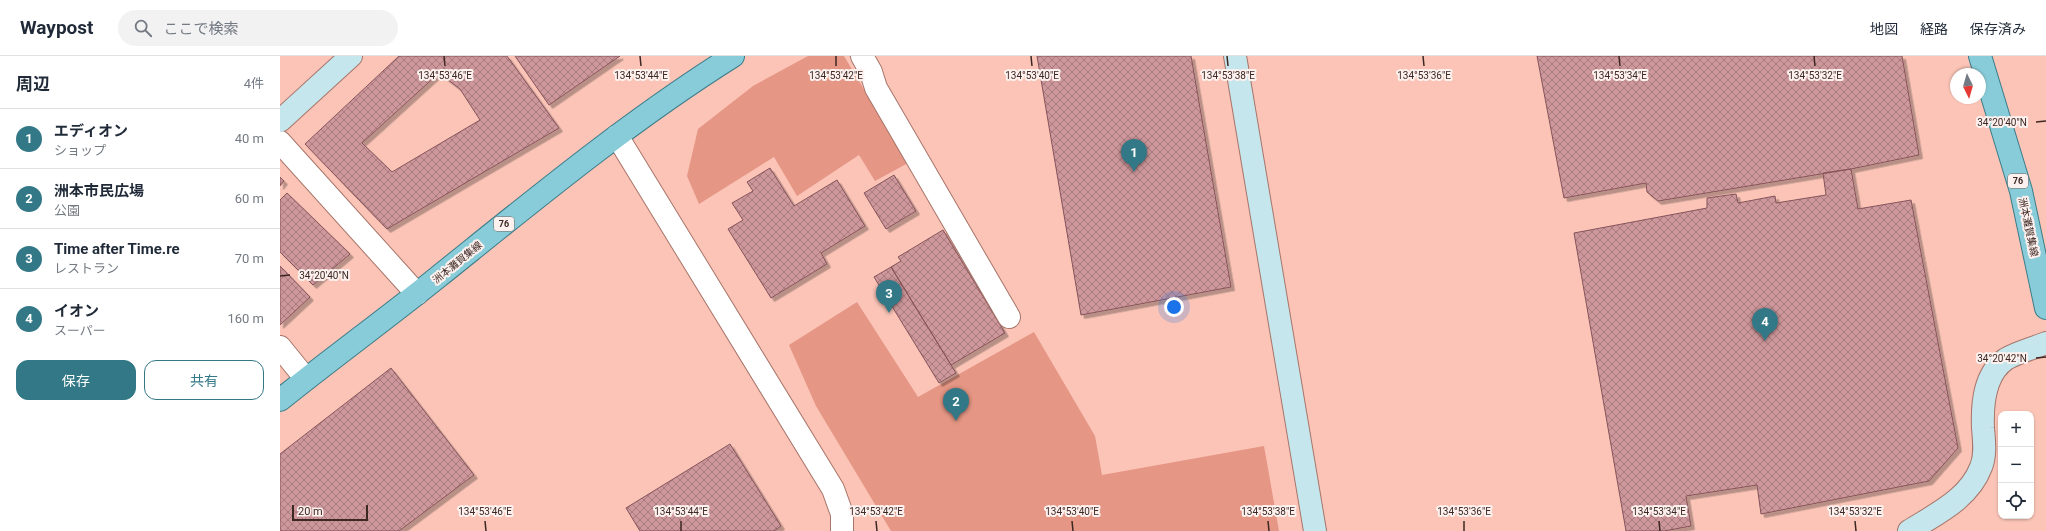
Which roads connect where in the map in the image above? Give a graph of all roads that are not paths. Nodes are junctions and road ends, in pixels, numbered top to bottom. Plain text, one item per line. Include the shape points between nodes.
1 (351, 56) edge
2 (733, 56) edge
3 (862, 56) edge
4 (1235, 56) edge
5 (1984, 57) edge
6 (280, 121) edge
7 (617, 136) junction
8 (280, 142) edge
9 (417, 294) junction
10 (2046, 308) edge
11 (1009, 317) dead end
12 (2046, 343) edge
13 (280, 347) edge
14 (306, 379) junction
15 (280, 400) edge
16 (842, 531) edge
17 (1315, 531) edge
18 (1909, 531) edge

1 - 6 street
2 - 7 main road, 洲本灘賀集線 / 76 via 681,89
3 - 11 street via 880,95
4 - 17 street
5 - 10 main road, 洲本灘賀集線 / 76 via 2021,191
7 - 9 main road, 洲本灘賀集線 / 76
7 - 16 street via 833,490 842,514
8 - 9 street
9 - 14 main road, 洲本灘賀集線 / 76
12 - 18 street via 2006,359 1994,372 1983,400 1985,455 1981,468 1966,492 1950,506
13 - 14 street
14 - 15 main road, 洲本灘賀集線 / 76

